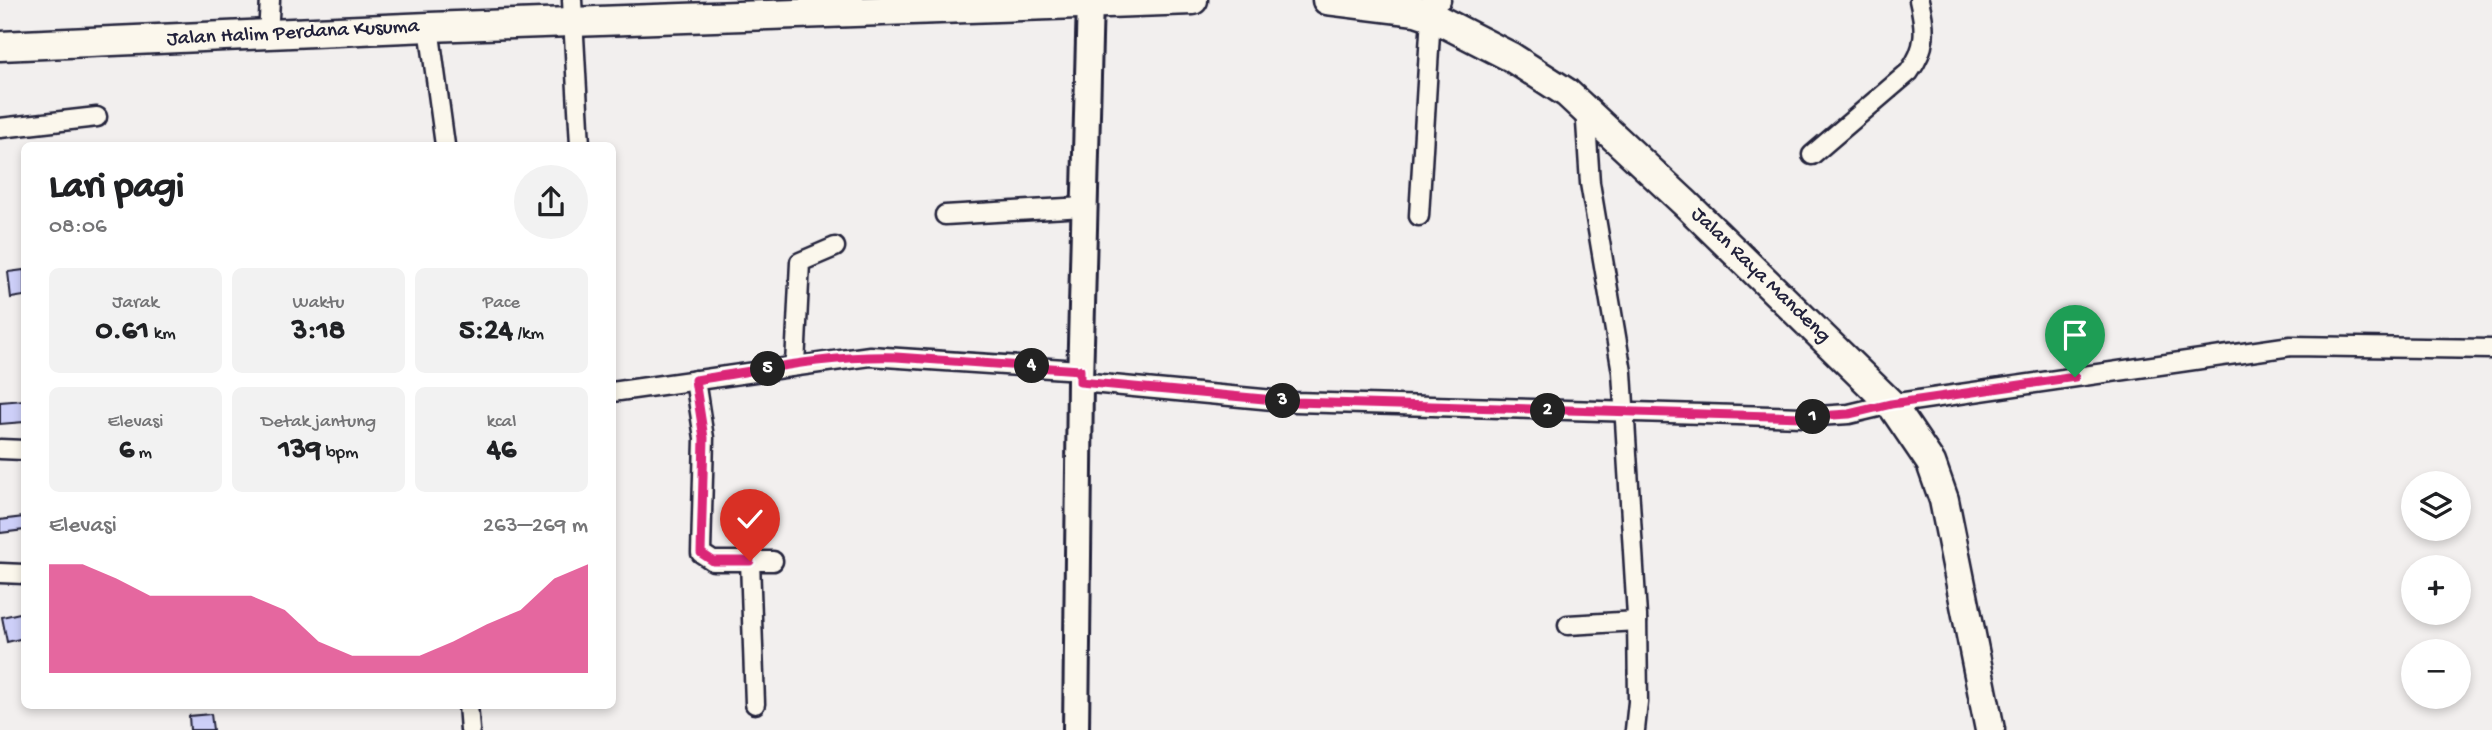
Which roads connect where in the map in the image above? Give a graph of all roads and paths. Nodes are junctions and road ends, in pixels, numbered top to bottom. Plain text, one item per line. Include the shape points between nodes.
1 (270, 0) edge
2 (1193, 0) edge
3 (1327, 0) edge
4 (1919, 0) edge
5 (1090, 3) edge
6 (801, 7) edge
7 (1429, 9) edge
8 (572, 12) edge
9 (429, 27) junction
10 (268, 34) junction
11 (0, 46) edge
12 (1585, 107) junction
13 (97, 117) dead end
14 (0, 128) edge
15 (445, 142) edge
16 (580, 142) edge
17 (1812, 155) dead end
18 (1084, 207) junction
19 (945, 215) dead end
20 (1419, 216) dead end
21 (835, 247) dead end
22 (2492, 349) edge
23 (796, 365) junction
24 (1080, 376) junction
25 (695, 380) junction
26 (616, 391) edge
27 (1891, 404) junction
28 (1624, 414) junction
29 (0, 449) edge
30 (21, 450) edge
31 (750, 561) junction
32 (773, 561) dead end
33 (0, 573) edge
34 (21, 574) edge
35 (1637, 621) junction
36 (1568, 625) dead end
37 (755, 705) dead end
38 (468, 709) edge
39 (470, 730) edge
40 (1076, 730) edge
41 (1634, 730) edge
42 (1990, 730) edge

1 - 10 street
2 - 5 highway
3 - 7 highway, Jalan Raya Mandeng
4 - 17 street via 1926,33 1922,55 1909,72
5 - 6 highway, Jalan Halim Perdana Kusuma
5 - 18 main road
6 - 8 highway, Jalan Halim Perdana Kusuma
7 - 12 highway, Jalan Raya Mandeng
7 - 20 street
8 - 9 highway, Jalan Halim Perdana Kusuma
8 - 16 street
9 - 10 highway, Jalan Halim Perdana Kusuma
9 - 15 street
10 - 11 highway, Jalan Halim Perdana Kusuma
12 - 27 highway, Jalan Raya Mandeng
12 - 28 street via 1590,183 1612,304
13 - 14 street
18 - 19 street
18 - 24 main road
21 - 23 street via 800,262
22 - 27 street via 2291,346
23 - 24 street via 870,356
23 - 25 street
24 - 28 street via 1295,402
24 - 40 main road
25 - 26 street
25 - 31 street via 704,438 701,553 713,561
27 - 28 street via 1849,414 1802,417
27 - 42 highway, Jalan Raya Mandeng via 1931,463 1944,500
28 - 35 street
29 - 30 street
31 - 32 street
31 - 37 street
33 - 34 street
35 - 36 street
35 - 41 street
38 - 39 street

